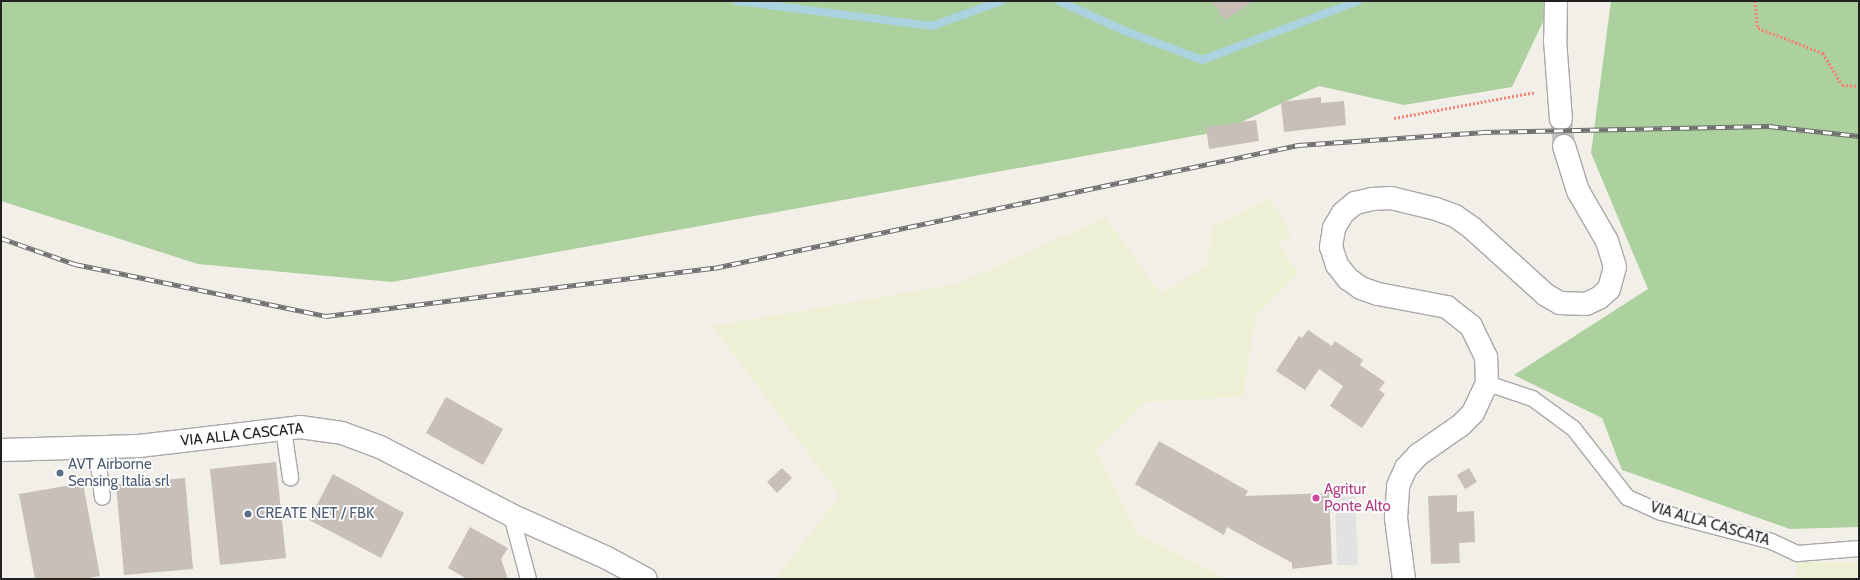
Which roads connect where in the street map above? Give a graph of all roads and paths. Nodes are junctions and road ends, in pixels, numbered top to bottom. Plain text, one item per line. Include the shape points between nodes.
1 (1556, 1) edge
2 (1755, 1) edge
3 (1859, 86) edge
4 (1558, 88) junction
5 (1394, 118) dead end
6 (1561, 119) tunnel mouth
7 (1564, 146) tunnel mouth
8 (1487, 383) junction
9 (283, 429) junction
10 (96, 447) junction
11 (1, 450) edge
12 (290, 477) dead end
13 (102, 497) dead end
14 (511, 515) junction
15 (1859, 548) edge
16 (1404, 578) edge
17 (528, 579) edge
18 (646, 579) edge

1 - 4 street
2 - 3 path via 1758,28 1823,53 1842,85
4 - 5 path
4 - 6 street
7 - 8 street via 1578,191 1607,241 1615,267 1608,289 1599,298 1586,304 1560,303 1546,295 1472,228 1455,216 1436,209 1391,198 1372,199 1355,203 1343,213 1334,228 1331,247 1336,265 1348,279 1361,288 1378,294 1447,307 1471,326 1480,340 1486,357
8 - 15 lane, VIA ALLA CASCATA via 1532,398 1573,428 1627,497 1661,512 1771,541 1797,553
8 - 16 street via 1473,413 1461,425 1418,455 1406,468 1398,486 1396,518
9 - 10 street, VIA ALLA CASCATA via 139,446
9 - 12 lane
9 - 14 street, VIA ALLA CASCATA via 300,427 342,433 380,447
10 - 11 street, VIA ALLA CASCATA
10 - 13 lane
14 - 17 lane
14 - 18 street, VIA ALLA CASCATA via 607,558

